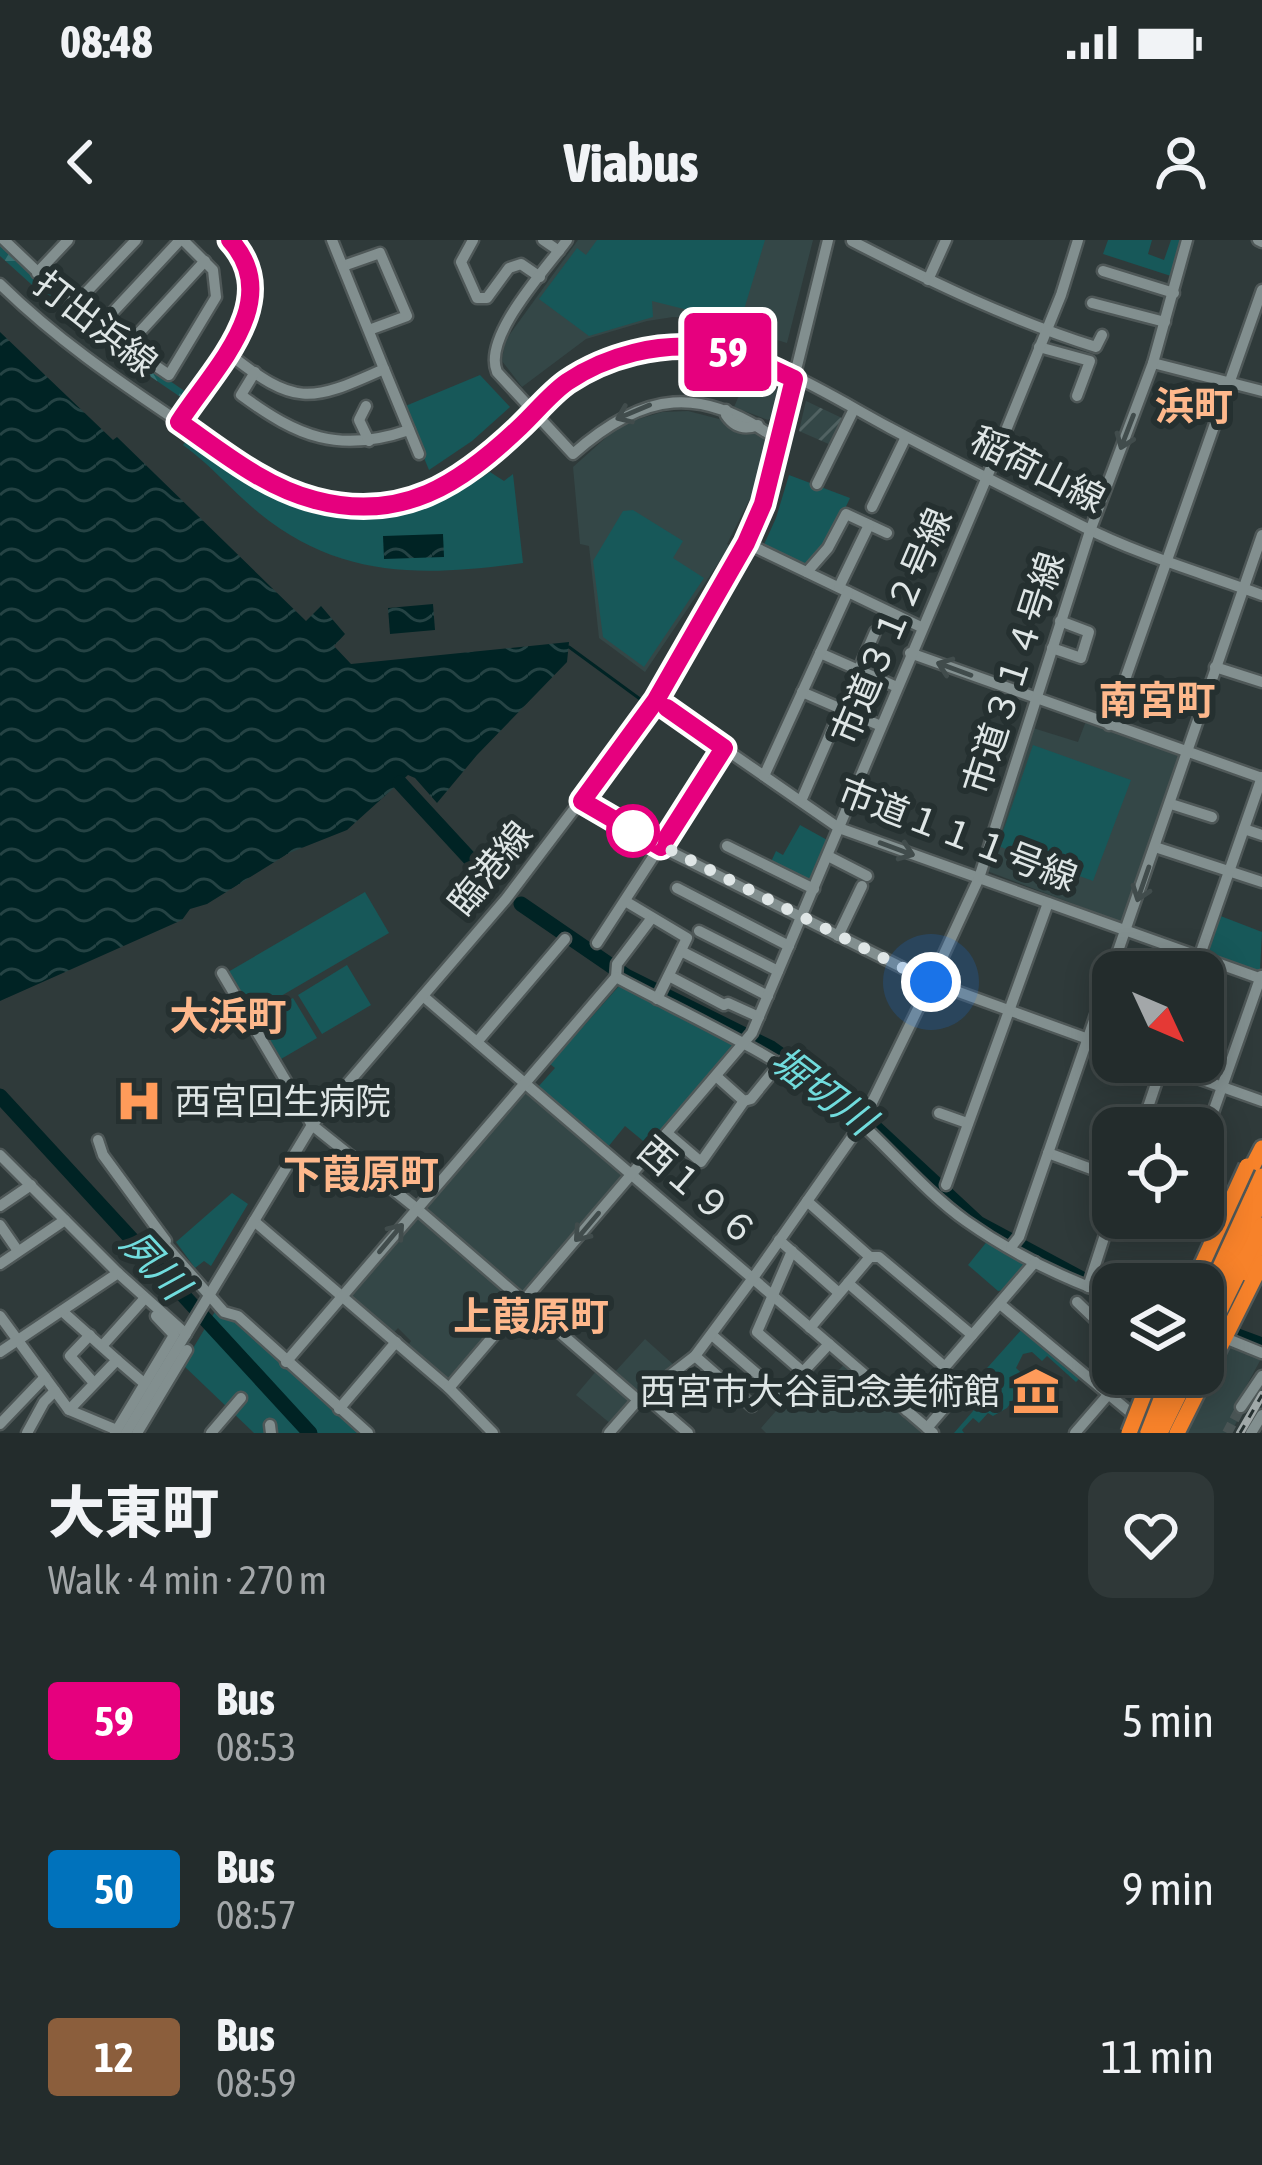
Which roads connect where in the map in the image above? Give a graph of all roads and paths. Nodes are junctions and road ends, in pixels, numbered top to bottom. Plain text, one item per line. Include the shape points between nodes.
1 (4, 240) edge
2 (68, 240) edge
3 (136, 240) edge
4 (182, 240) edge
5 (230, 240) edge
6 (332, 240) edge
7 (473, 240) edge
8 (543, 240) edge
9 (567, 240) edge
10 (828, 240) edge
11 (946, 240) edge
12 (1078, 240) edge
13 (1187, 240) edge
14 (852, 242) edge
15 (559, 251) junction
16 (205, 261) junction
17 (343, 266) junction
18 (1103, 271) dead end
19 (37, 272) junction
20 (540, 278) junction
21 (928, 280) junction
22 (0, 284) edge
23 (1262, 290) edge
24 (1174, 293) junction
25 (1092, 303) dead end
26 (73, 306) junction
27 (1166, 322) junction
28 (99, 327) junction
29 (369, 330) junction
30 (1046, 331) junction
31 (1102, 335) dead end
32 (127, 346) junction
33 (1039, 346) junction
34 (228, 353) junction
35 (1153, 363) junction
36 (384, 369) junction
37 (255, 372) junction
38 (794, 379) junction
39 (1227, 382) junction
40 (1262, 392) edge
41 (1076, 396) dead end
42 (366, 406) dead end
43 (854, 409) junction
44 (535, 413) junction
45 (179, 422) junction
46 (409, 430) junction
47 (906, 436) junction
48 (369, 441) junction
49 (779, 441) junction
50 (419, 454) dead end
51 (987, 477) junction
52 (817, 484) dead end
53 (872, 507) dead end
54 (869, 525) junction
55 (1090, 531) junction
56 (887, 533) dead end
57 (1262, 535) edge
58 (746, 543) junction
59 (1167, 559) junction
60 (807, 572) junction
61 (1243, 588) junction
62 (844, 590) junction
63 (1262, 595) edge
64 (1060, 621) junction
65 (921, 627) junction
66 (875, 632) dead end
67 (1052, 648) junction
68 (820, 652) junction
69 (910, 653) junction
70 (1216, 667) junction
71 (859, 669) junction
72 (1262, 682) edge
73 (897, 687) junction
74 (802, 692) junction
75 (1035, 698) junction
76 (656, 700) junction
77 (842, 709) junction
78 (1109, 724) junction
79 (881, 726) junction
80 (724, 748) junction
81 (1189, 753) junction
82 (764, 776) junction
83 (1262, 778) edge
84 (582, 801) junction
85 (801, 801) junction
86 (1171, 804) junction
87 (1212, 817) dead end
88 (839, 828) junction
89 (1244, 829) junction
90 (1262, 835) edge
91 (727, 846) dead end
92 (661, 847) junction
93 (1156, 847) junction
94 (828, 856) junction
95 (1230, 872) junction
96 (979, 878) junction
97 (1262, 883) edge
98 (677, 888) dead end
99 (814, 889) junction
100 (625, 901) junction
101 (1048, 903) junction
102 (802, 918) junction
103 (651, 919) junction
104 (1126, 930) junction
105 (699, 931) dead end
106 (838, 936) junction
107 (565, 939) dead end
108 (597, 943) dead end
109 (789, 946) junction
110 (681, 951) junction
111 (1185, 951) edge
112 (1201, 951) edge
113 (1224, 964) edge
114 (616, 971) junction
115 (778, 971) junction
116 (222, 973) dead end
117 (669, 976) junction
118 (1262, 976) edge
119 (931, 982) junction
120 (423, 996) junction
121 (660, 996) junction
122 (768, 996) junction
123 (1009, 1010) junction
124 (759, 1017) junction
125 (748, 1039) junction
126 (1089, 1040) junction
127 (1092, 1041) edge
128 (477, 1042) junction
129 (781, 1062) junction
130 (716, 1076) junction
131 (524, 1082) junction
132 (1214, 1083) edge
133 (1222, 1086) junction
134 (744, 1100) junction
135 (1262, 1101) edge
136 (1215, 1107) edge
137 (939, 1113) dead end
138 (864, 1118) junction
139 (968, 1123) junction
140 (312, 1125) junction
141 (668, 1132) junction
142 (98, 1140) dead end
143 (1262, 1145) edge
144 (1048, 1153) junction
145 (0, 1155) edge
146 (1092, 1169) edge
147 (1255, 1171) edge
148 (632, 1174) junction
149 (31, 1185) junction
150 (946, 1185) dead end
151 (1262, 1199) edge
152 (807, 1201) junction
153 (0, 1206) edge
154 (416, 1208) junction
155 (1226, 1215) joint
156 (65, 1220) junction
157 (254, 1221) junction
158 (0, 1225) edge
159 (1262, 1225) edge
160 (159, 1238) dead end
161 (1262, 1238) edge
162 (1104, 1239) edge
163 (779, 1240) junction
164 (1015, 1242) junction
165 (171, 1249) junction
166 (18, 1251) junction
167 (792, 1251) junction
168 (870, 1257) junction
169 (1035, 1262) junction
170 (1204, 1263) edge
171 (1205, 1263) edge
172 (1216, 1263) edge
173 (1262, 1263) edge
174 (0, 1264) edge
175 (118, 1273) junction
176 (1224, 1276) edge
177 (753, 1278) junction
178 (1089, 1284) junction
179 (1092, 1286) edge
180 (844, 1288) junction
181 (342, 1295) junction
182 (208, 1296) junction
183 (773, 1296) junction
184 (143, 1299) junction
185 (524, 1301) junction
186 (1077, 1301) dead end
187 (1224, 1302) edge
188 (1000, 1304) junction
189 (62, 1311) junction
190 (0, 1316) edge
191 (1092, 1316) edge
192 (1224, 1320) edge
193 (810, 1328) junction
194 (187, 1331) junction
195 (90, 1335) junction
196 (712, 1335) junction
197 (972, 1336) junction
198 (1225, 1338) junction
199 (19, 1340) junction
200 (396, 1342) junction
201 (829, 1344) junction
202 (102, 1346) junction
203 (188, 1350) dead end
204 (0, 1352) edge
205 (1262, 1353) edge
206 (695, 1356) junction
207 (117, 1360) junction
208 (287, 1360) junction
209 (942, 1371) junction
210 (1262, 1376) edge
211 (45, 1377) junction
212 (94, 1383) junction
213 (145, 1384) junction
214 (448, 1388) junction
215 (55, 1391) junction
216 (1146, 1395) edge
217 (1167, 1395) edge
218 (1182, 1395) edge
219 (1188, 1395) edge
220 (1107, 1396) junction
221 (784, 1397) dead end
222 (241, 1398) dead end
223 (641, 1398) junction
224 (752, 1406) dead end
225 (1241, 1407) tunnel mouth
226 (340, 1408) junction
227 (68, 1410) junction
228 (907, 1411) junction
229 (1262, 1415) edge
230 (86, 1417) junction
231 (0, 1424) edge
232 (1132, 1429) edge
233 (930, 1430) edge
234 (487, 1431) edge
235 (119, 1432) edge
236 (27, 1433) edge
237 (80, 1433) edge
238 (137, 1433) edge
239 (211, 1433) edge
240 (368, 1433) edge
241 (609, 1433) edge
242 (688, 1433) edge
243 (1075, 1433) edge
244 (1148, 1433) edge
245 (1168, 1433) edge
246 (1251, 1433) edge

1 - 19 street
2 - 19 street
3 - 26 street
4 - 16 street
4 - 28 street
5 - 34 street via 247,265 252,294
6 - 17 street
7 - 20 street via 461,262 477,298 488,298 521,264
8 - 15 street
9 - 15 street
10 - 38 street, 臨港線
11 - 21 street
12 - 30 street, 市道３１２号線
13 - 24 street, 市道３１４号線
14 - 21 street
15 - 20 street
16 - 32 street
16 - 32 street via 216,297 169,375
17 - 29 street
17 - 29 street via 380,253 398,295 406,316
18 - 24 street
19 - 26 street
20 - 44 street via 493,350 497,372
21 - 30 street
22 - 45 street, 打出浜線 via 79,355
23 - 39 street
24 - 27 street, 市道３１４号線
25 - 27 street
26 - 28 street
27 - 35 street, 市道３１４号線
28 - 32 street
29 - 36 street
30 - 31 street via 1096,347
30 - 33 street, 市道３１２号線
33 - 41 street via 1090,361
33 - 51 street, 市道３１２号線
34 - 37 street
34 - 45 street
35 - 39 street
35 -> 55 street, 市道３１４号線
36 - 37 street via 319,395 289,393
36 - 46 street
37 - 48 street via 242,395 284,425 329,440
38 - 43 street, 稲荷山線
38 - 44 street, 打出浜線 via 725,351 646,350 587,370
38 - 49 street, 臨港線
39 - 40 street
39 - 59 street
42 - 48 street via 359,420
43 - 47 street, 稲荷山線
43 - 52 street
44 - 45 street, 打出浜線 via 466,475 373,506 290,492
49 -> 44 street via 726,410 690,401 648,405 573,454
46 - 48 street
46 - 50 street
47 - 51 street, 稲荷山線
47 - 53 street
49 - 58 street, 臨港線
51 - 55 street, 稲荷山線
51 - 65 street, 市道３１２号線
54 - 56 street
54 - 60 street via 846,514
54 - 62 street
55 - 59 street, 稲荷山線
55 - 64 street, 市道３１４号線
57 - 61 street
58 - 60 street
58 - 76 street, 臨港線
59 - 61 street, 稲荷山線
59 - 78 street
60 - 62 street
61 - 63 street, 稲荷山線
61 - 70 street
62 - 65 street
62 - 68 street
64 - 67 street, 市道３１４号線
64 - 67 street via 1089,632 1081,658
65 - 69 street, 市道３１２号線
66 - 71 street
67 - 75 street, 市道３１４号線
68 - 71 street
68 - 74 street
69 - 73 street, 市道３１２号線
75 -> 69 street
70 - 72 street
70 - 81 street
71 - 73 street
73 - 79 street, 市道３１２号線
74 - 77 street
74 - 82 street
75 - 78 street
75 - 96 street, 市道３１４号線
76 - 80 street, 市道１１１号線
76 - 84 street, 臨港線
77 - 79 street
77 - 85 street
78 - 81 street
79 - 88 street, 市道３１２号線
80 - 82 street, 市道１１１号線
80 - 92 street
81 - 83 street
81 - 86 street
82 - 85 street, 市道１１１号線
83 - 89 street
84 - 92 street
84 - 120 street, 臨港線
85 - 88 street, 市道１１１号線
86 - 87 street
86 - 93 street
88 - 94 street, 市道３１２号線
88 -> 96 street, 市道１１１号線
89 - 90 street
89 - 95 street
91 - 99 street
92 - 100 street
92 - 102 street
93 - 95 street
93 -> 104 street
94 - 99 street, 市道３１２号線
94 - 106 street via 865,881
95 - 97 street
95 - 112 street
96 - 101 street, 市道１１１号線
96 - 119 street, 市道３１４号線
98 - 109 street
99 - 102 street, 市道３１２号線
100 - 103 street
100 - 108 street
101 - 104 street, 市道１１１号線
101 - 123 street
102 - 106 street
102 - 109 street, 市道３１２号線
103 - 110 street via 687,938
103 - 114 street
104 - 111 street, 市道１１１号線
104 - 126 street
105 - 115 street
106 - 119 street
107 - 128 street
109 - 115 street, 市道３１２号線
110 - 117 street
110 - 122 street
113 - 118 street, 市道１１１号線
114 - 121 street
114 - 131 street
115 - 122 street, 市道３１２号線
116 - 140 street
117 - 121 street
117 - 124 street
118 - 133 street
119 - 123 street
119 - 138 street, 市道３１４号線
120 - 128 street, 西１９６
120 - 140 street, 臨港線
121 - 125 street
122 - 124 street, 市道３１２号線
123 - 126 street
123 - 139 street
124 - 125 street, 市道３１２号線
125 - 129 street
125 - 130 street, 市道３１２号線
126 - 127 street
126 - 144 street
128 - 131 street, 西１９６
129 - 134 street
129 - 138 street
130 - 134 street
130 - 141 street, 市道３１２号線
131 - 148 street, 西１９６
131 - 154 street
132 - 133 street
133 - 135 street
133 - 136 street
134 - 141 street via 701,1162
137 - 139 street
138 - 152 street, 市道３１４号線
138 - 164 street via 967,1222
139 - 150 street
140 - 154 street
140 - 157 street, 臨港線
141 - 148 street, 市道３１２号線
142 - 165 street
143 - 147 highway
143 - 155 highway
144 - 146 street
144 - 164 street
145 - 149 street
147 - 171 highway, bridge
147 - 172 highway
148 - 177 street, 西１９６
148 -> 185 street, 市道３１２号線
149 - 153 street
149 - 156 street
151 - 176 highway
152 - 163 street, 市道３１４号線
152 - 168 street
181 -> 154 street
154 - 185 street
155 - 170 highway
156 - 166 street
156 - 175 street
157 - 181 street
157 - 182 street, 臨港線
158 - 166 street
159 - 187 highway
160 - 165 street
161 - 192 highway
162 - 178 street
163 - 167 street
163 - 177 street, 市道３１４号線
164 - 169 street
165 - 182 street
166 - 174 street
167 - 180 street
167 - 183 street
168 - 180 street
168 - 197 street
169 - 178 street
169 - 188 street
173 - 198 highway
175 - 184 street
175 - 189 street
177 - 183 street, 西１９６
177 - 196 street, 市道３１４号線
178 - 179 street
180 - 193 street
180 - 209 street
181 - 200 street
181 - 208 street
182 - 194 street, 臨港線
182 - 208 street
183 - 193 street, 西１９６
183 - 201 street via 758,1332 803,1372
184 - 194 street
184 - 202 street
184 - 213 street via 174,1335
185 - 214 street, 市道３１２号線
185 - 223 street
186 - 191 street
188 - 197 street
188 - 220 street
189 - 195 street
189 - 199 street
190 - 199 street
193 - 201 street, 西１９６
194 - 235 street
195 - 202 street
195 - 212 street via 70,1356
196 - 206 street, 市道３１４号線
196 - 221 street
197 - 209 street
198 - 205 street
198 - 245 highway
199 - 204 street
199 - 211 street
200 - 214 street
200 - 226 street
201 - 228 street, 西１９６
202 - 207 street
203 - 238 street
206 - 223 street, 市道３１４号線
206 - 224 street
207 - 212 street
207 - 213 street
208 - 226 street
209 - 228 street
209 - 233 street via 958,1392
210 - 225 street
211 - 215 street
211 - 231 street
212 - 227 street
213 - 235 street
214 - 234 street
215 - 227 street
215 - 236 street
216 - 232 highway, bridge
217 - 244 highway
218 - 245 highway
219 - 245 highway
220 - 232 street
220 - 243 street
222 - 239 street
223 - 241 street, 市道３１４号線
223 - 242 street
226 - 240 street
227 - 230 street
228 - 233 street, 西１９６
229 - 246 street
230 - 235 street
230 - 237 street

